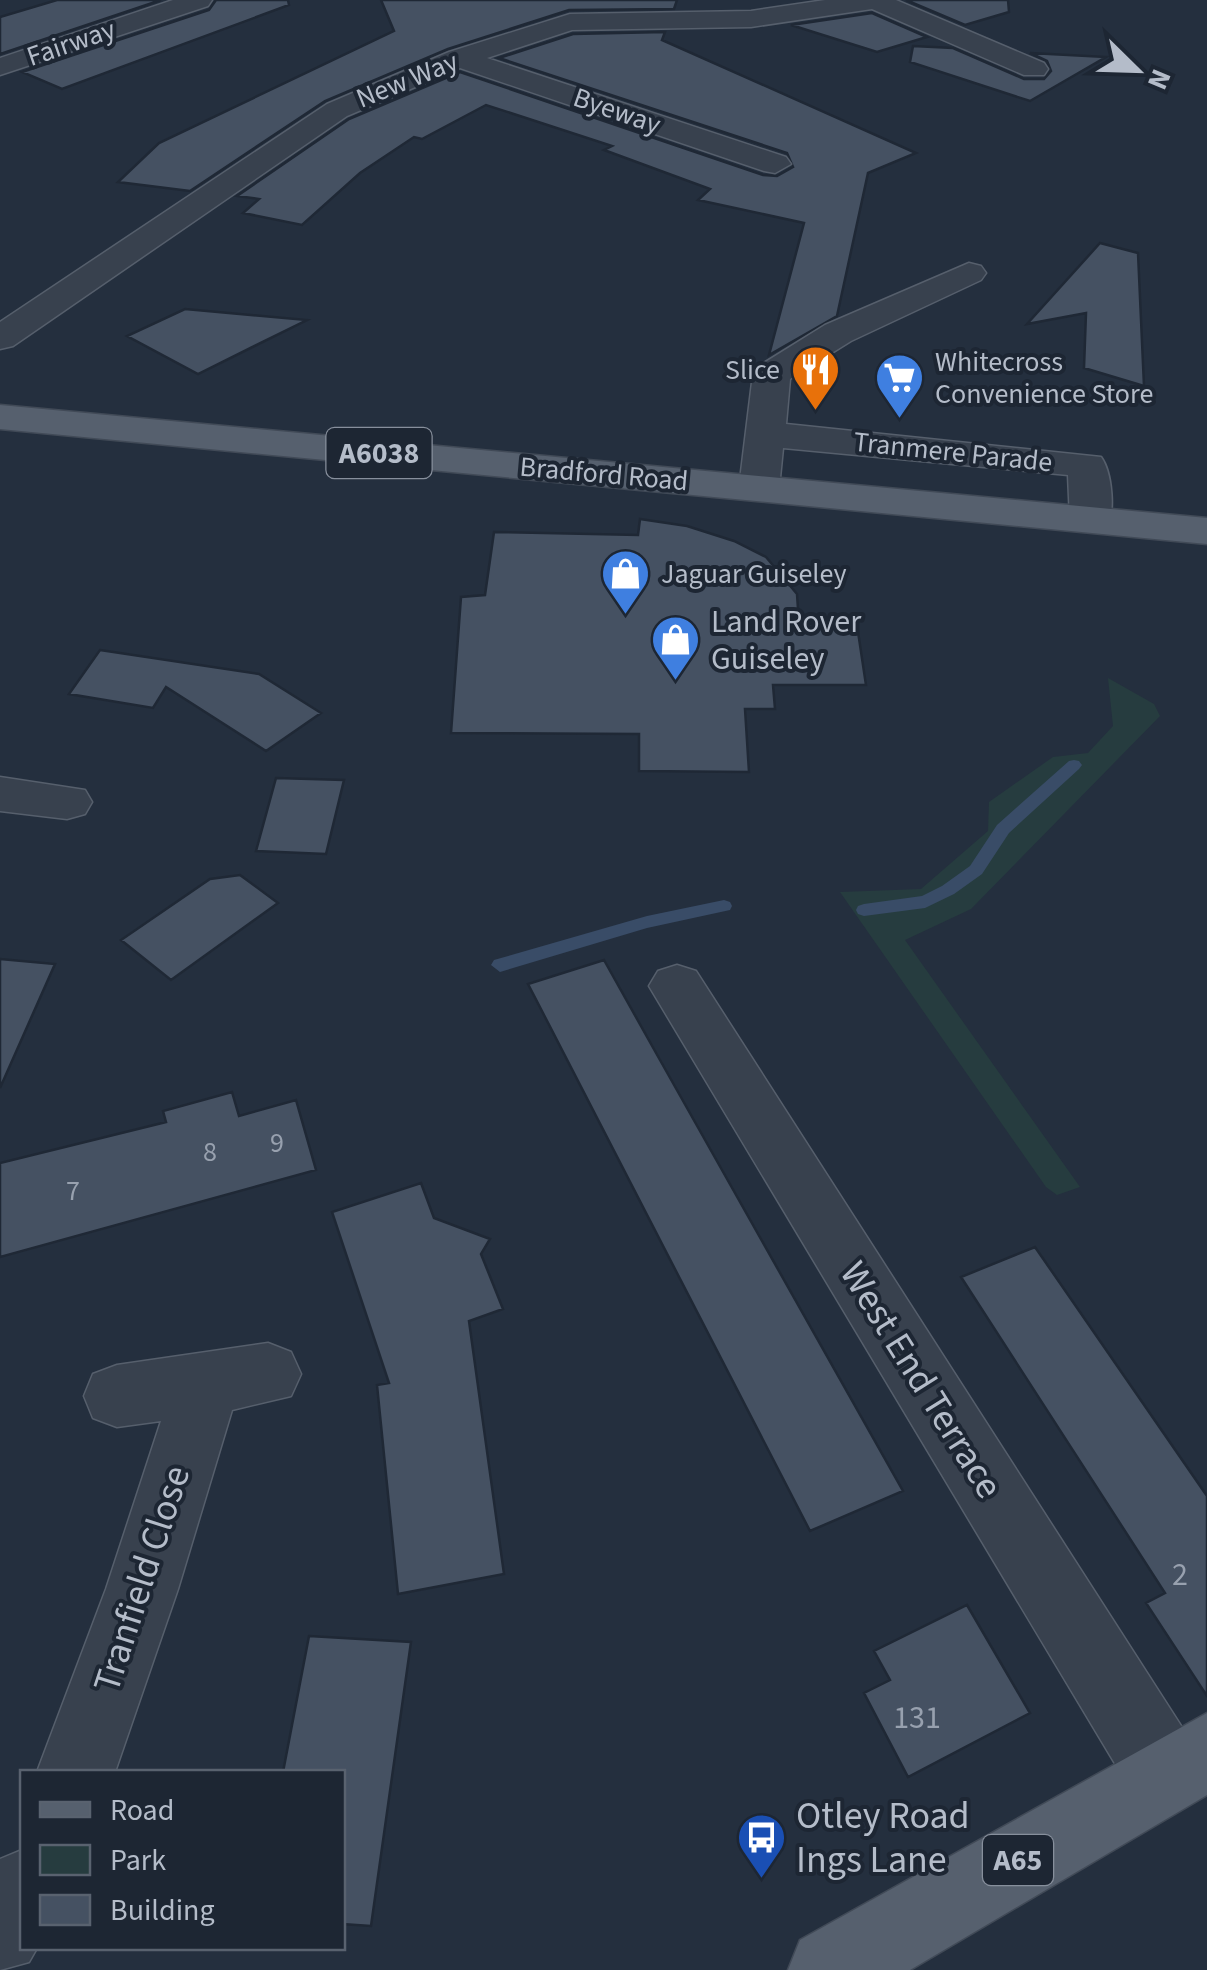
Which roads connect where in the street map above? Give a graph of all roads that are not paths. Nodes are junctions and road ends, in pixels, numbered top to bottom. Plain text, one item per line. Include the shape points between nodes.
1 (199, 0) edge
2 (877, 0) edge
3 (536, 7) dead end
4 (570, 22) junction
5 (459, 58) junction
6 (0, 67) edge
7 (1034, 69) dead end
8 (775, 164) dead end
9 (970, 273) dead end
10 (6, 327) edge
11 (0, 417) edge
12 (764, 434) junction
13 (759, 488) junction
14 (1092, 520) junction
15 (1207, 531) edge
16 (0, 794) edge
17 (67, 802) dead end
18 (676, 986) dead end
19 (117, 1396) dead end
20 (1186, 1763) edge
21 (77, 1770) edge
22 (20, 1895) edge
23 (0, 1932) edge
24 (830, 1970) edge

1 - 6 street, Fairway
2 - 4 street, New Way via 751,20
2 - 7 street
3 - 4 street
4 - 5 street, New Way
5 - 8 street, Byeway
5 - 10 street, New Way via 337,110
9 - 12 street via 838,333 772,374
11 - 13 main road, Bradford Road / A6038
12 - 13 street
12 - 14 street, Tranmere Parade via 1087,465
13 - 14 main road, Bradford Road / A6038
14 - 15 main road, Bradford Road / A6038
16 - 17 street
18 - 20 street, West End Terrace
19 - 21 street, Tranfield Close via 237,1379 142,1589
20 - 24 main road, A65
22 - 23 street

